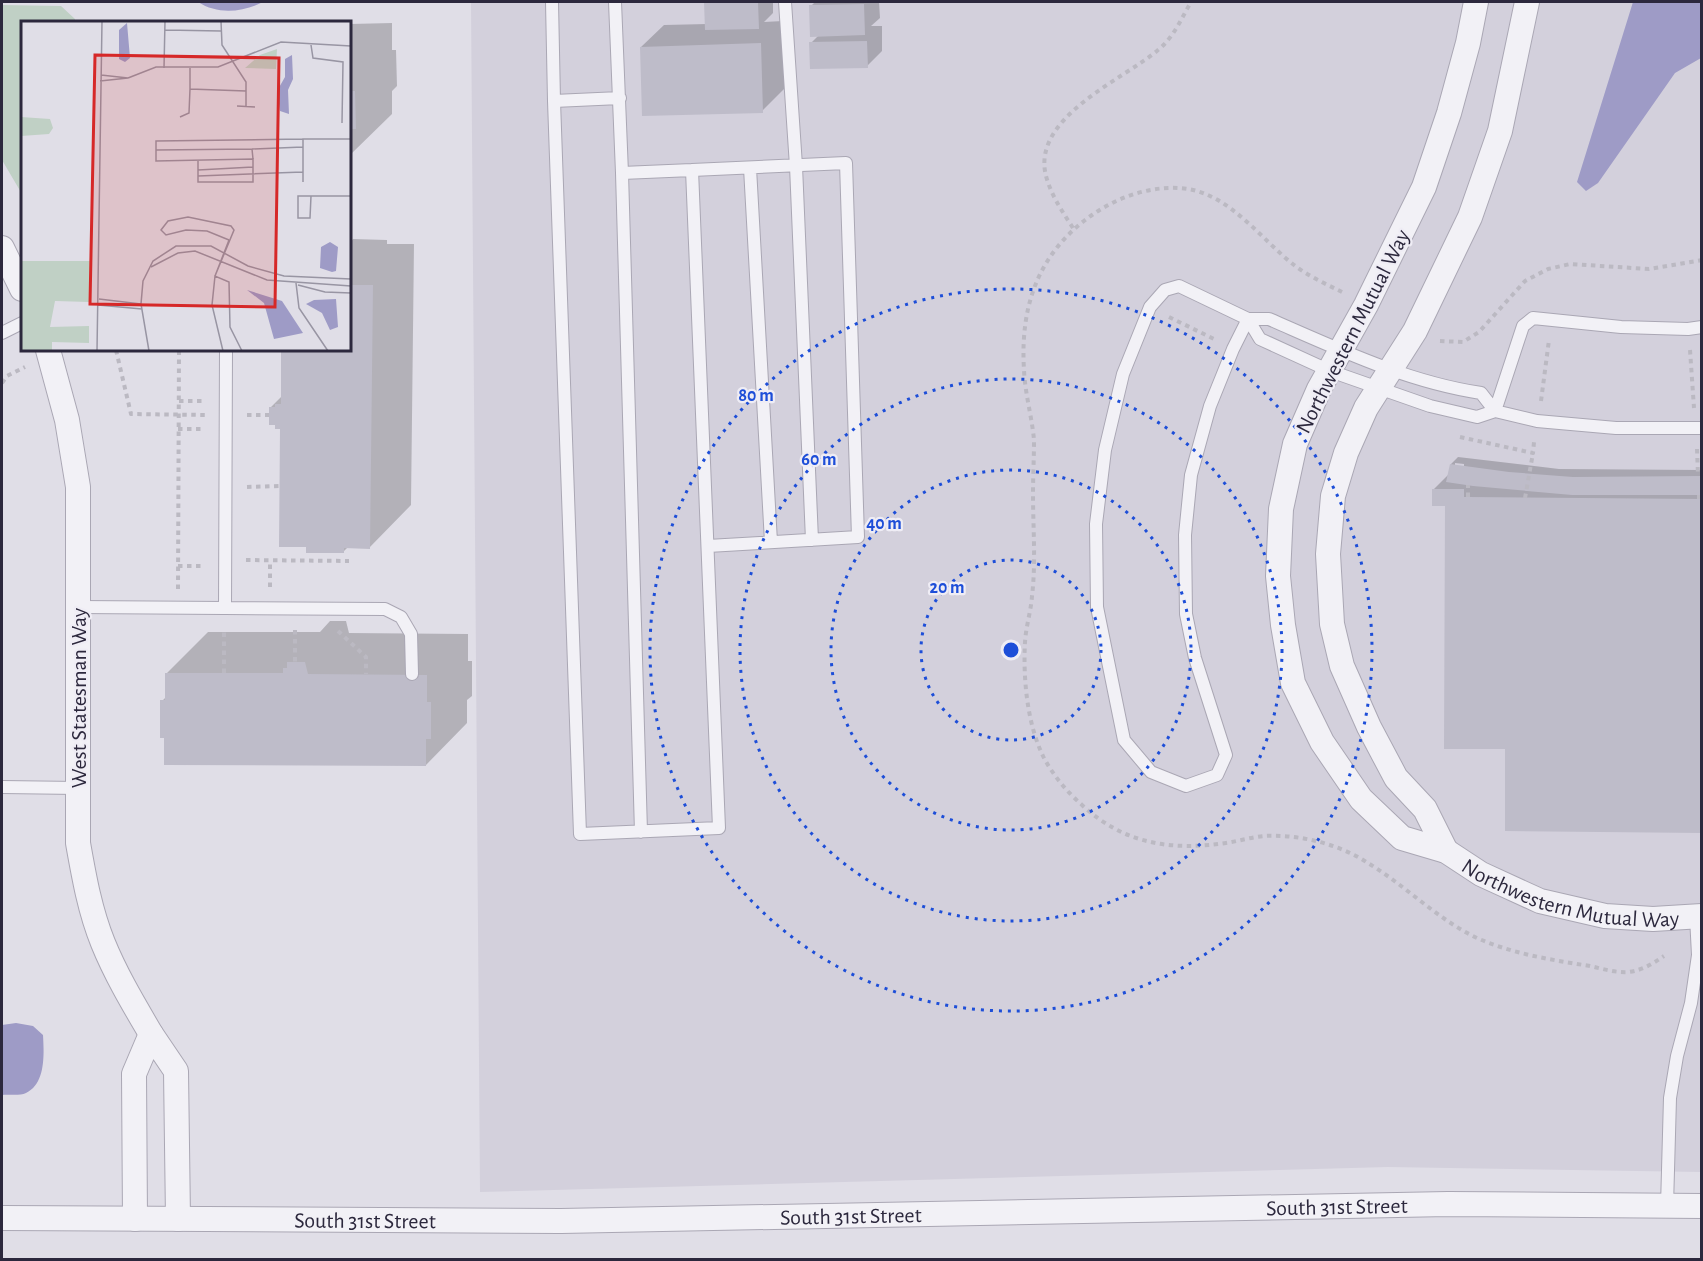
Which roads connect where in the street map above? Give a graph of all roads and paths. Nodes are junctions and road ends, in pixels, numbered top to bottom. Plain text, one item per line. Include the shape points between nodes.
1 (552, 2) edge
2 (615, 2) edge
3 (784, 2) edge
4 (1191, 2) edge
5 (1476, 2) edge
6 (1527, 2) edge
7 (620, 98) junction
8 (554, 101) junction
9 (796, 166) junction
10 (750, 168) junction
11 (692, 171) junction
12 (622, 173) junction
13 (1073, 228) dead end
14 (2, 248) edge
15 (1701, 260) edge
16 (21, 287) edge
17 (1248, 319) junction
18 (1552, 320) junction
19 (21, 324) edge
20 (1701, 327) edge
21 (1688, 329) junction
22 (2, 333) edge
23 (1430, 339) dead end
24 (116, 351) edge
25 (179, 351) edge
26 (226, 351) edge
27 (40, 357) edge
28 (1335, 361) junction
29 (1385, 379) junction
30 (2, 383) edge
31 (246, 404) dead end
32 (1540, 404) dead end
33 (1694, 409) dead end
34 (1495, 411) junction
35 (179, 415) junction
36 (210, 415) dead end
37 (269, 415) dead end
38 (1701, 428) edge
39 (1697, 450) dead end
40 (1533, 453) dead end
41 (1698, 476) dead end
42 (1468, 485) dead end
43 (279, 486) dead end
44 (246, 497) dead end
45 (1468, 497) dead end
46 (1525, 498) dead end
47 (812, 540) junction
48 (771, 542) junction
49 (708, 546) junction
50 (245, 549) dead end
51 (270, 560) junction
52 (349, 561) dead end
53 (178, 566) junction
54 (208, 566) dead end
55 (270, 588) dead end
56 (78, 608) junction
57 (177, 608) junction
58 (225, 608) junction
59 (236, 628) dead end
60 (287, 628) dead end
61 (295, 628) junction
62 (305, 628) dead end
63 (336, 629) dead end
64 (295, 662) dead end
65 (224, 673) dead end
66 (366, 674) dead end
67 (412, 674) dead end
68 (2, 787) edge
69 (78, 788) junction
70 (641, 832) junction
71 (1446, 851) junction
72 (1699, 916) edge
73 (151, 1034) junction
74 (1667, 1206) junction
75 (1701, 1206) edge
76 (2, 1218) edge
77 (135, 1219) junction
78 (178, 1219) junction

1 - 8 lane
2 - 7 lane
3 - 9 lane
4 - 13 path via 1173,35 1158,50 1080,105 1053,133 1045,173 1053,197
5 - 28 street, Northwestern Mutual Way via 1449,113 1424,187
6 - 29 street, Northwestern Mutual Way via 1500,131 1470,217 1415,331
7 - 8 lane
7 - 12 lane
8 - 70 lane via 580,834
9 - 10 lane
9 - 47 lane
9 - 47 lane via 846,163 858,537
10 - 11 lane
10 - 48 lane
11 - 12 lane
11 - 49 lane
12 - 70 lane
14 - 16 street
15 - 23 path via 1648,269 1570,264 1548,269 1526,281 1479,333 1463,342
17 - 17 lane via 1179,286 1165,290 1150,307 1123,374 1105,450 1096,524 1097,607 1124,740 1151,772 1186,786 1217,775 1226,755 1195,658 1186,614 1185,535 1191,475 1210,406
17 - 28 lane via 1269,319
17 - 28 lane via 1260,339
18 - 21 lane
18 - 32 path
18 - 34 lane via 1533,318 1523,326
19 - 22 lane
20 - 21 lane
21 - 33 path
24 - 35 path via 131,414
25 - 35 path
26 - 58 lane
27 - 30 path
27 - 56 street, West Statesman Way via 68,420 78,487
28 - 29 lane
28 - 29 lane
28 - 71 street, Northwestern Mutual Way via 1295,444 1281,509 1278,576 1293,683 1322,742 1361,799 1402,838
29 - 34 lane via 1430,406 1477,417
29 - 34 lane via 1481,393
29 - 71 street, Northwestern Mutual Way via 1366,408 1346,453 1333,496 1328,554 1332,624 1342,666 1369,728 1396,778 1425,809
31 - 37 path via 246,415
34 - 38 lane via 1538,421 1605,428
35 - 36 path
35 - 53 path
39 - 41 path
40 - 46 path
42 - 45 path
43 - 44 path via 246,487
47 - 48 lane
48 - 49 lane
49 - 70 lane via 719,828
50 - 51 path via 245,560
51 - 52 path
51 - 55 path
53 - 54 path
53 - 57 path
56 - 57 lane
56 - 69 street, West Statesman Way
57 - 58 lane
58 - 67 lane via 385,609 401,617 411,634
59 - 65 path via 224,628
60 - 61 path
61 - 62 path
61 - 64 path
63 - 66 path via 366,657
68 - 69 lane
69 - 73 street, West Statesman Way via 78,843 86,891 103,943
71 - 72 street, Northwestern Mutual Way via 1481,874 1540,901 1605,916
72 - 74 lane via 1691,1003 1670,1098
73 - 77 street via 134,1074
73 - 78 street, West Statesman Way via 176,1071
74 - 75 street, South 31st Street
74 - 78 street, South 31st Street via 1436,1204 561,1221
76 - 77 street, South 31st Street
77 - 78 street, South 31st Street

